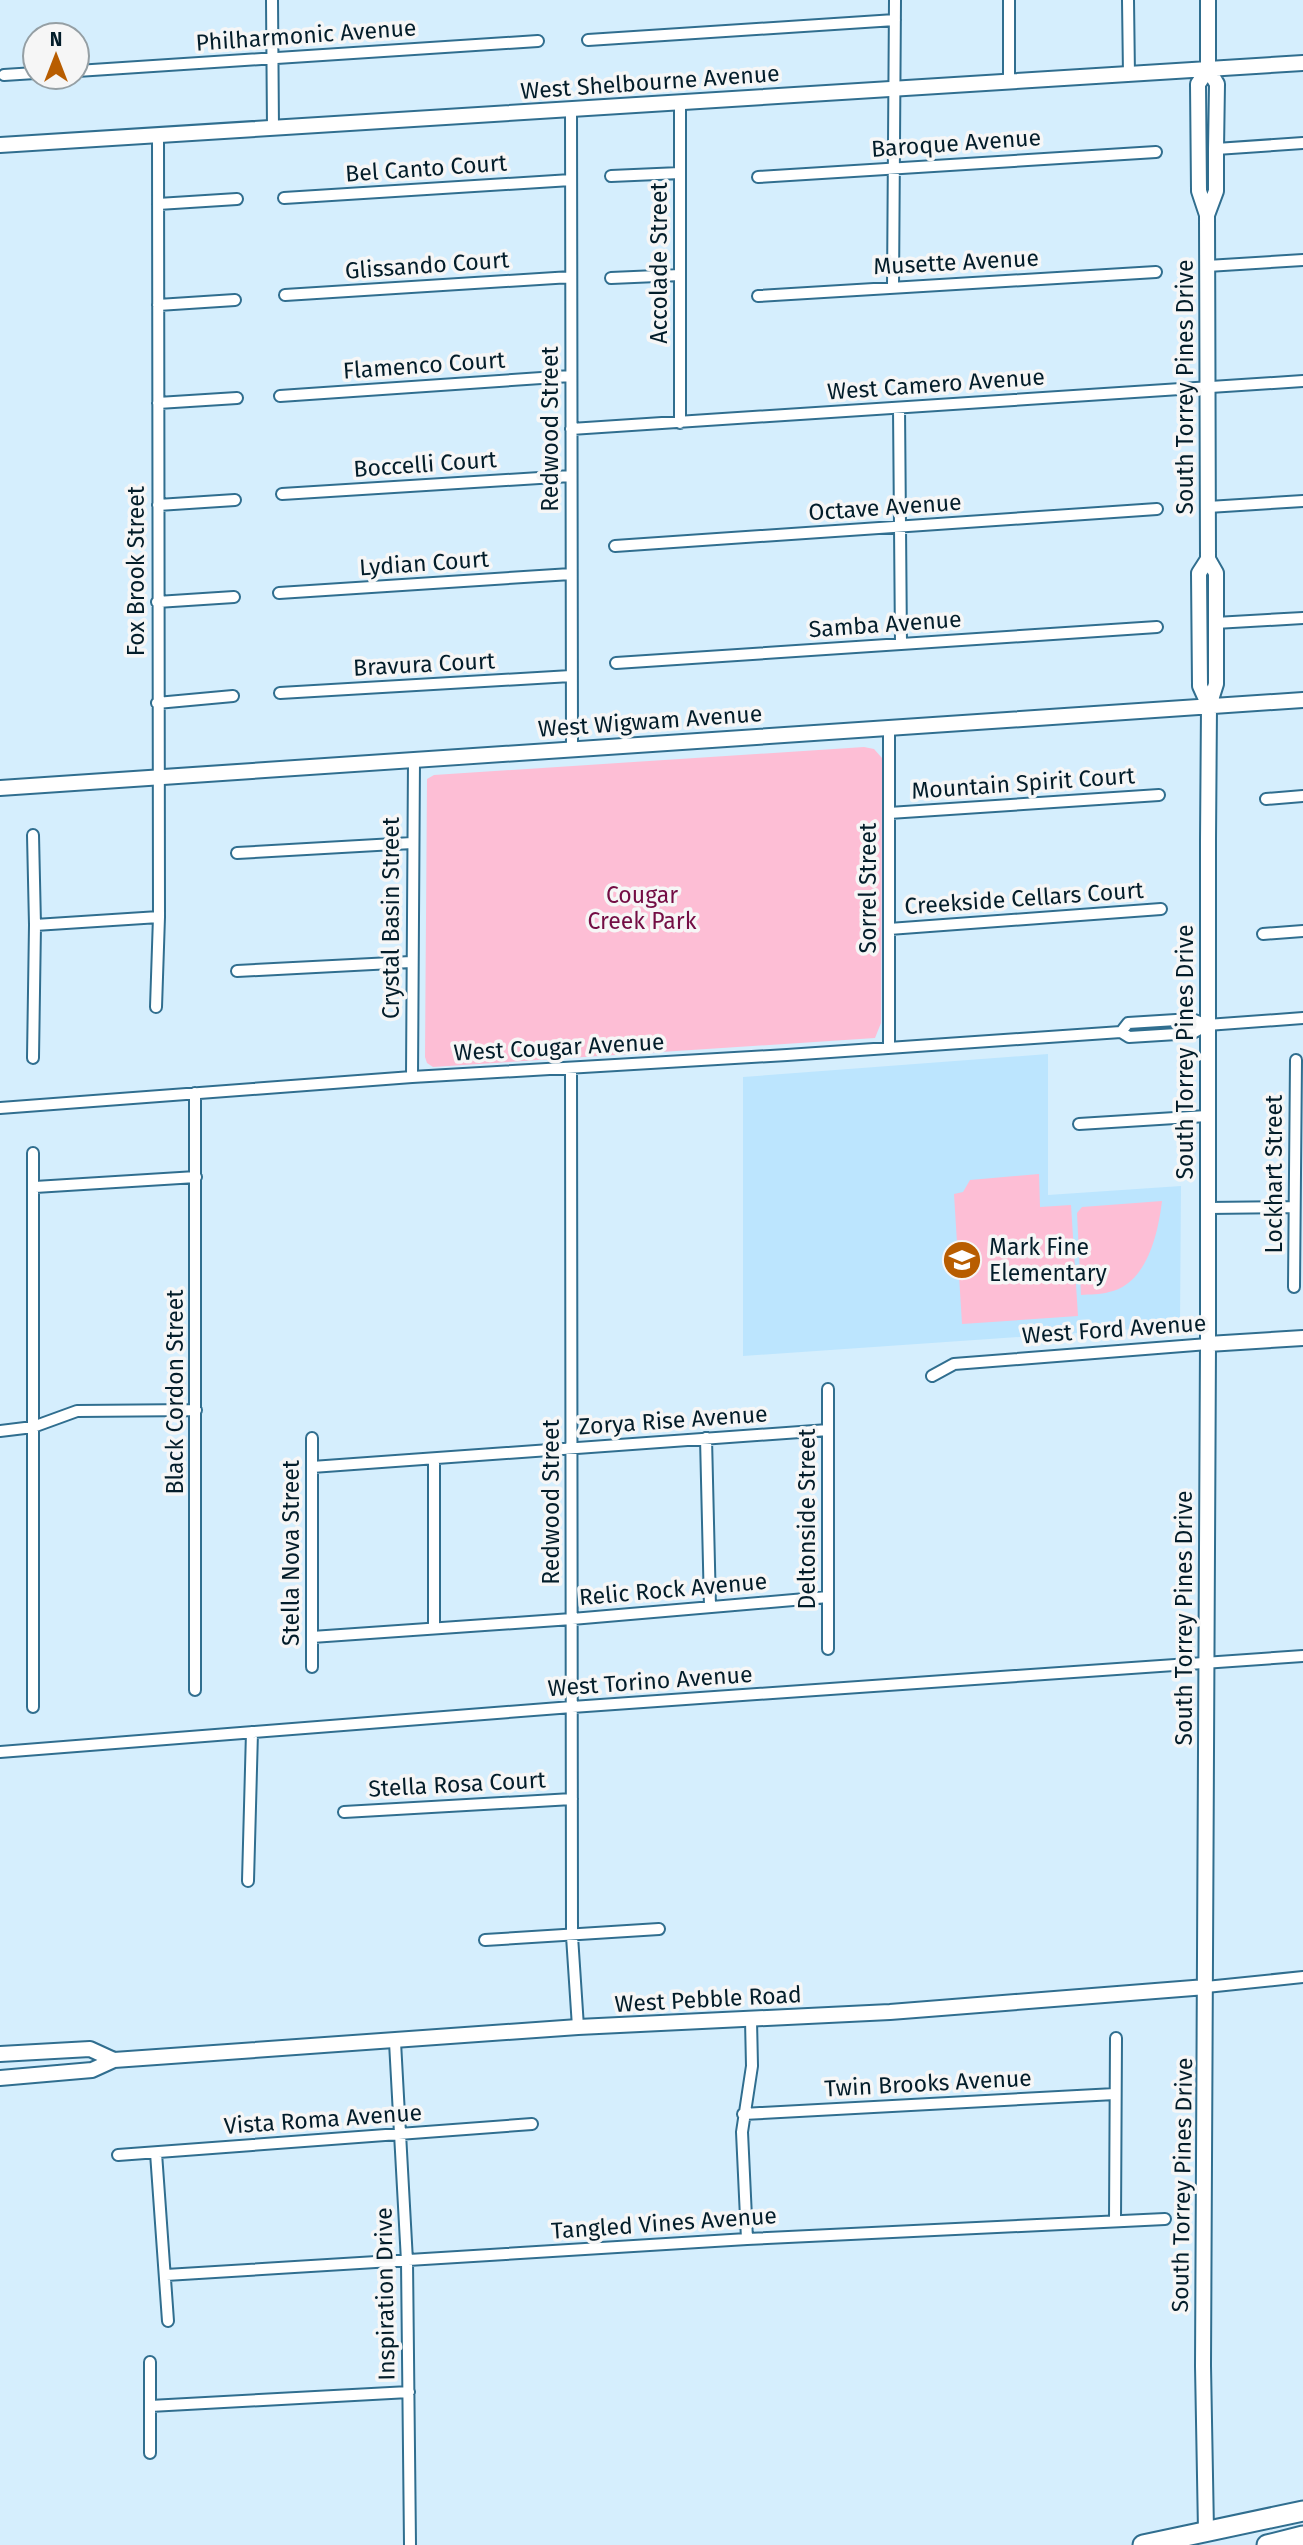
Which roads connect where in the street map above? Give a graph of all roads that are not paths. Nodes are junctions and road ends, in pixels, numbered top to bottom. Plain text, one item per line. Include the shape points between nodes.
1 (272, 0) edge
2 (895, 0) edge
3 (1009, 0) edge
4 (1128, 0) edge
5 (1208, 0) edge
6 (895, 20) junction
7 (588, 40) dead end
8 (538, 41) dead end
9 (272, 58) junction
10 (1303, 64) edge
11 (1208, 69) junction
12 (91, 70) edge
13 (21, 74) edge
14 (4, 75) dead end
15 (1129, 75) junction
16 (1009, 82) junction
17 (895, 89) junction
18 (680, 103) junction
19 (571, 109) junction
20 (273, 128) junction
21 (158, 135) junction
22 (1303, 143) edge
23 (0, 145) edge
24 (1216, 149) junction
25 (1156, 152) dead end
26 (894, 168) junction
27 (680, 173) junction
28 (611, 176) dead end
29 (758, 177) dead end
30 (571, 180) junction
31 (284, 198) dead end
32 (237, 199) dead end
33 (158, 204) junction
34 (1207, 215) junction
35 (1303, 260) edge
36 (1207, 266) junction
37 (1156, 272) dead end
38 (680, 275) junction
39 (571, 277) junction
40 (611, 278) dead end
41 (893, 287) junction
42 (285, 295) dead end
43 (758, 296) dead end
44 (235, 300) dead end
45 (158, 305) junction
46 (571, 376) junction
47 (1303, 381) edge
48 (1208, 388) junction
49 (281, 396) dead end
50 (237, 398) dead end
51 (158, 403) junction
52 (899, 408) junction
53 (680, 423) junction
54 (571, 429) junction
55 (571, 476) junction
56 (282, 494) dead end
57 (234, 500) dead end
58 (1303, 501) edge
59 (158, 505) junction
60 (1208, 507) junction
61 (1157, 509) dead end
62 (899, 527) junction
63 (615, 546) dead end
64 (1208, 559) junction
65 (571, 574) junction
66 (279, 593) dead end
67 (234, 597) dead end
68 (157, 602) junction
69 (1303, 618) edge
70 (1215, 623) junction
71 (1157, 627) dead end
72 (901, 644) junction
73 (616, 663) dead end
74 (571, 676) junction
75 (280, 693) dead end
76 (233, 696) dead end
77 (1303, 700) edge
78 (157, 703) junction
79 (1209, 706) junction
80 (890, 727) junction
81 (572, 748) junction
82 (414, 760) junction
83 (159, 777) junction
84 (0, 788) edge
85 (1159, 795) dead end
86 (1303, 796) edge
87 (1266, 799) dead end
88 (889, 813) junction
89 (33, 835) dead end
90 (412, 843) junction
91 (237, 853) dead end
92 (1161, 909) dead end
93 (159, 917) junction
94 (35, 925) junction
95 (889, 929) junction
96 (1303, 931) edge
97 (1263, 934) dead end
98 (411, 961) junction
99 (237, 971) dead end
100 (156, 1007) dead end
101 (1303, 1018) edge
102 (1208, 1025) junction
103 (889, 1048) junction
104 (33, 1058) dead end
105 (1296, 1060) dead end
106 (571, 1068) junction
107 (412, 1077) junction
108 (195, 1093) junction
109 (0, 1108) edge
110 (1208, 1116) junction
111 (1079, 1124) dead end
112 (1299, 1135) edge
113 (33, 1153) dead end
114 (196, 1177) junction
115 (35, 1187) junction
116 (1208, 1208) junction
117 (1294, 1208) junction
118 (1299, 1258) edge
119 (1294, 1287) dead end
120 (1303, 1338) edge
121 (1208, 1344) junction
122 (932, 1376) dead end
123 (828, 1389) dead end
124 (196, 1410) junction
125 (33, 1427) junction
126 (0, 1430) edge
127 (828, 1430) junction
128 (312, 1438) dead end
129 (706, 1438) junction
130 (572, 1448) junction
131 (434, 1459) junction
132 (312, 1467) junction
133 (828, 1597) junction
134 (710, 1607) junction
135 (572, 1619) junction
136 (434, 1628) junction
137 (312, 1637) junction
138 (828, 1649) dead end
139 (1303, 1656) edge
140 (1206, 1662) junction
141 (312, 1667) dead end
142 (195, 1690) dead end
143 (33, 1707) dead end
144 (572, 1707) junction
145 (252, 1732) junction
146 (0, 1752) edge
147 (572, 1799) junction
148 (344, 1812) dead end
149 (248, 1881) dead end
150 (659, 1929) dead end
151 (572, 1936) junction
152 (485, 1940) dead end
153 (1303, 1977) edge
154 (1206, 1987) junction
155 (751, 2020) junction
156 (578, 2027) junction
157 (1116, 2038) dead end
158 (395, 2042) junction
159 (0, 2054) edge
160 (114, 2060) junction
161 (0, 2078) edge
162 (1115, 2094) junction
163 (743, 2114) junction
164 (532, 2124) dead end
165 (401, 2134) junction
166 (156, 2153) junction
167 (118, 2155) dead end
168 (1166, 2219) dead end
169 (1115, 2221) junction
170 (747, 2239) junction
171 (407, 2261) junction
172 (166, 2275) junction
173 (168, 2321) dead end
174 (150, 2362) dead end
175 (409, 2392) junction
176 (150, 2406) junction
177 (150, 2453) dead end
178 (1303, 2511) edge
179 (1303, 2536) edge
180 (1207, 2538) edge
181 (410, 2545) edge
182 (1143, 2545) edge
183 (1267, 2545) edge

1 - 9 street
2 - 6 street
3 - 16 street
4 - 15 street
5 - 11 street, South Torrey Pines Drive
6 - 7 street
6 - 17 street
8 - 9 street, Philharmonic Avenue
9 - 12 street, Philharmonic Avenue
9 - 20 street
10 - 11 street, West Shelbourne Avenue
11 - 15 street, West Shelbourne Avenue
11 - 24 street, South Torrey Pines Drive via 1217,83
11 - 34 street, South Torrey Pines Drive via 1198,84 1199,191
13 - 14 street
15 - 16 street, West Shelbourne Avenue
16 - 17 street, West Shelbourne Avenue
17 - 18 street, West Shelbourne Avenue
17 - 26 street
18 - 19 street, West Shelbourne Avenue
18 - 27 street, Accolade Street
19 - 20 street, West Shelbourne Avenue
19 - 30 street, Redwood Street
20 - 21 street, West Shelbourne Avenue
21 - 23 street, West Shelbourne Avenue
21 - 33 street, Fox Brook Street
22 - 24 street
24 - 34 street, South Torrey Pines Drive via 1216,191
25 - 26 street, Baroque Avenue
26 - 29 street, Baroque Avenue
26 - 41 street
27 - 28 street
27 - 38 street, Accolade Street
30 - 31 street, Bel Canto Court
30 - 39 street, Redwood Street
32 - 33 street
33 - 45 street, Fox Brook Street
34 - 36 street, South Torrey Pines Drive
35 - 36 street
36 - 48 street, South Torrey Pines Drive
37 - 41 street, Musette Avenue
38 - 40 street
38 - 53 street, Accolade Street
39 - 42 street, Glissando Court
39 - 46 street, Redwood Street
41 - 43 street, Musette Avenue
44 - 45 street
45 - 51 street, Fox Brook Street
46 - 49 street, Flamenco Court
46 - 54 street, Redwood Street
47 - 48 street, West Camero Avenue
48 - 52 street, West Camero Avenue
48 - 60 street, South Torrey Pines Drive
50 - 51 street
51 - 59 street, Fox Brook Street
52 - 53 street, West Camero Avenue
52 - 62 street
53 - 54 street, West Camero Avenue
54 - 55 street, Redwood Street
55 - 56 street, Boccelli Court
55 - 65 street, Redwood Street
57 - 59 street
58 - 60 street
59 - 68 street, Fox Brook Street
60 - 64 street, South Torrey Pines Drive
61 - 62 street, Octave Avenue
62 - 63 street, Octave Avenue
62 - 72 street
64 - 70 street, South Torrey Pines Drive via 1216,573
64 - 79 street, South Torrey Pines Drive via 1199,573 1199,674
65 - 66 street, Lydian Court
65 - 74 street, Redwood Street
67 - 68 street
68 - 78 street, Fox Brook Street
69 - 70 street
70 - 79 street, South Torrey Pines Drive via 1216,684
71 - 72 street, Samba Avenue
72 - 73 street, Samba Avenue
74 - 75 street, Bravura Court
74 - 81 street, Redwood Street
76 - 78 street
77 - 79 street, West Wigwam Avenue
78 - 83 street, Fox Brook Street
79 - 80 street, West Wigwam Avenue
79 - 102 street, South Torrey Pines Drive
80 - 81 street, West Wigwam Avenue
80 - 88 street, Sorrel Street
81 - 82 street, West Wigwam Avenue
82 - 83 street, West Wigwam Avenue
82 - 90 street, Crystal Basin Street
83 - 84 street, West Wigwam Avenue
83 - 93 street, Fox Brook Street
85 - 88 street, Mountain Spirit Court
86 - 87 street
88 - 95 street, Sorrel Street
89 - 94 street
90 - 91 street
90 - 98 street, Crystal Basin Street
92 - 95 street, Creekside Cellars Court
93 - 94 street
93 - 100 street, Fox Brook Street
94 - 104 street
95 - 103 street, Sorrel Street
96 - 97 street
98 - 99 street
98 - 107 street, Crystal Basin Street
101 - 102 street, West Cougar Avenue
102 - 103 street, West Cougar Avenue via 1192,1018 1128,1023 1121,1032
102 - 110 street, South Torrey Pines Drive
103 - 106 street, West Cougar Avenue
105 - 112 street, Lockhart Street
106 - 107 street, West Cougar Avenue
106 - 130 street, Redwood Street
107 - 108 street, West Cougar Avenue
108 - 109 street, West Cougar Avenue
108 - 114 street, Black Cordon Street
110 - 111 street
110 - 116 street, South Torrey Pines Drive
112 - 117 street, Lockhart Street
113 - 115 street
114 - 115 street
114 - 124 street, Black Cordon Street
115 - 125 street
116 - 117 street
116 - 121 street, South Torrey Pines Drive
117 - 118 street, Lockhart Street
118 - 119 street, Lockhart Street
120 - 121 street, West Ford Avenue
121 - 122 street, West Ford Avenue via 954,1364
121 - 140 street, South Torrey Pines Drive
123 - 127 street, Deltonside Street
124 - 125 street via 77,1411
124 - 142 street, Black Cordon Street
125 - 126 street
125 - 143 street
127 - 129 street, Zorya Rise Avenue
127 - 133 street, Deltonside Street
128 - 132 street, Stella Nova Street
129 - 130 street, Zorya Rise Avenue
129 - 134 street
130 - 131 street, Zorya Rise Avenue
130 - 135 street, Redwood Street
131 - 132 street, Zorya Rise Avenue
131 - 136 street
132 - 137 street, Stella Nova Street
133 - 134 street, Relic Rock Avenue
133 - 138 street, Deltonside Street
134 - 135 street, Relic Rock Avenue
135 - 136 street, Relic Rock Avenue
135 - 144 street, Redwood Street
136 - 137 street, Relic Rock Avenue
137 - 141 street, Stella Nova Street
139 - 140 street, West Torino Avenue
140 - 144 street, West Torino Avenue
140 - 154 street, South Torrey Pines Drive
144 - 145 street, West Torino Avenue
144 - 147 street, Redwood Street
145 - 146 street, West Torino Avenue
145 - 149 street
147 - 148 street, Stella Rosa Court
147 - 151 street, Redwood Street
150 - 151 street
151 - 152 street
151 - 156 street, Redwood Street
153 - 154 street, West Pebble Road
154 - 155 street, West Pebble Road
154 - 180 street, South Torrey Pines Drive via 1203,2366
155 - 156 street, West Pebble Road
155 - 163 street via 752,2066
156 - 158 street, West Pebble Road
157 - 162 street
158 - 160 street, West Pebble Road
158 - 165 street, Inspiration Drive
159 - 160 street, West Pebble Road via 90,2049
160 - 161 street, West Pebble Road via 92,2070
162 - 163 street, Twin Brooks Avenue
162 - 169 street
163 - 170 street
164 - 165 street, Vista Roma Avenue
165 - 166 street, Vista Roma Avenue
165 - 171 street, Inspiration Drive
166 - 167 street, Vista Roma Avenue
166 - 172 street
168 - 169 street, Tangled Vines Avenue
169 - 170 street, Tangled Vines Avenue
170 - 171 street, Tangled Vines Avenue
171 - 172 street, Tangled Vines Avenue
171 - 175 street, Inspiration Drive
172 - 173 street
174 - 176 street
175 - 176 street
175 - 181 street, Inspiration Drive
176 - 177 street
178 - 180 highway
179 - 183 highway
180 - 182 highway

